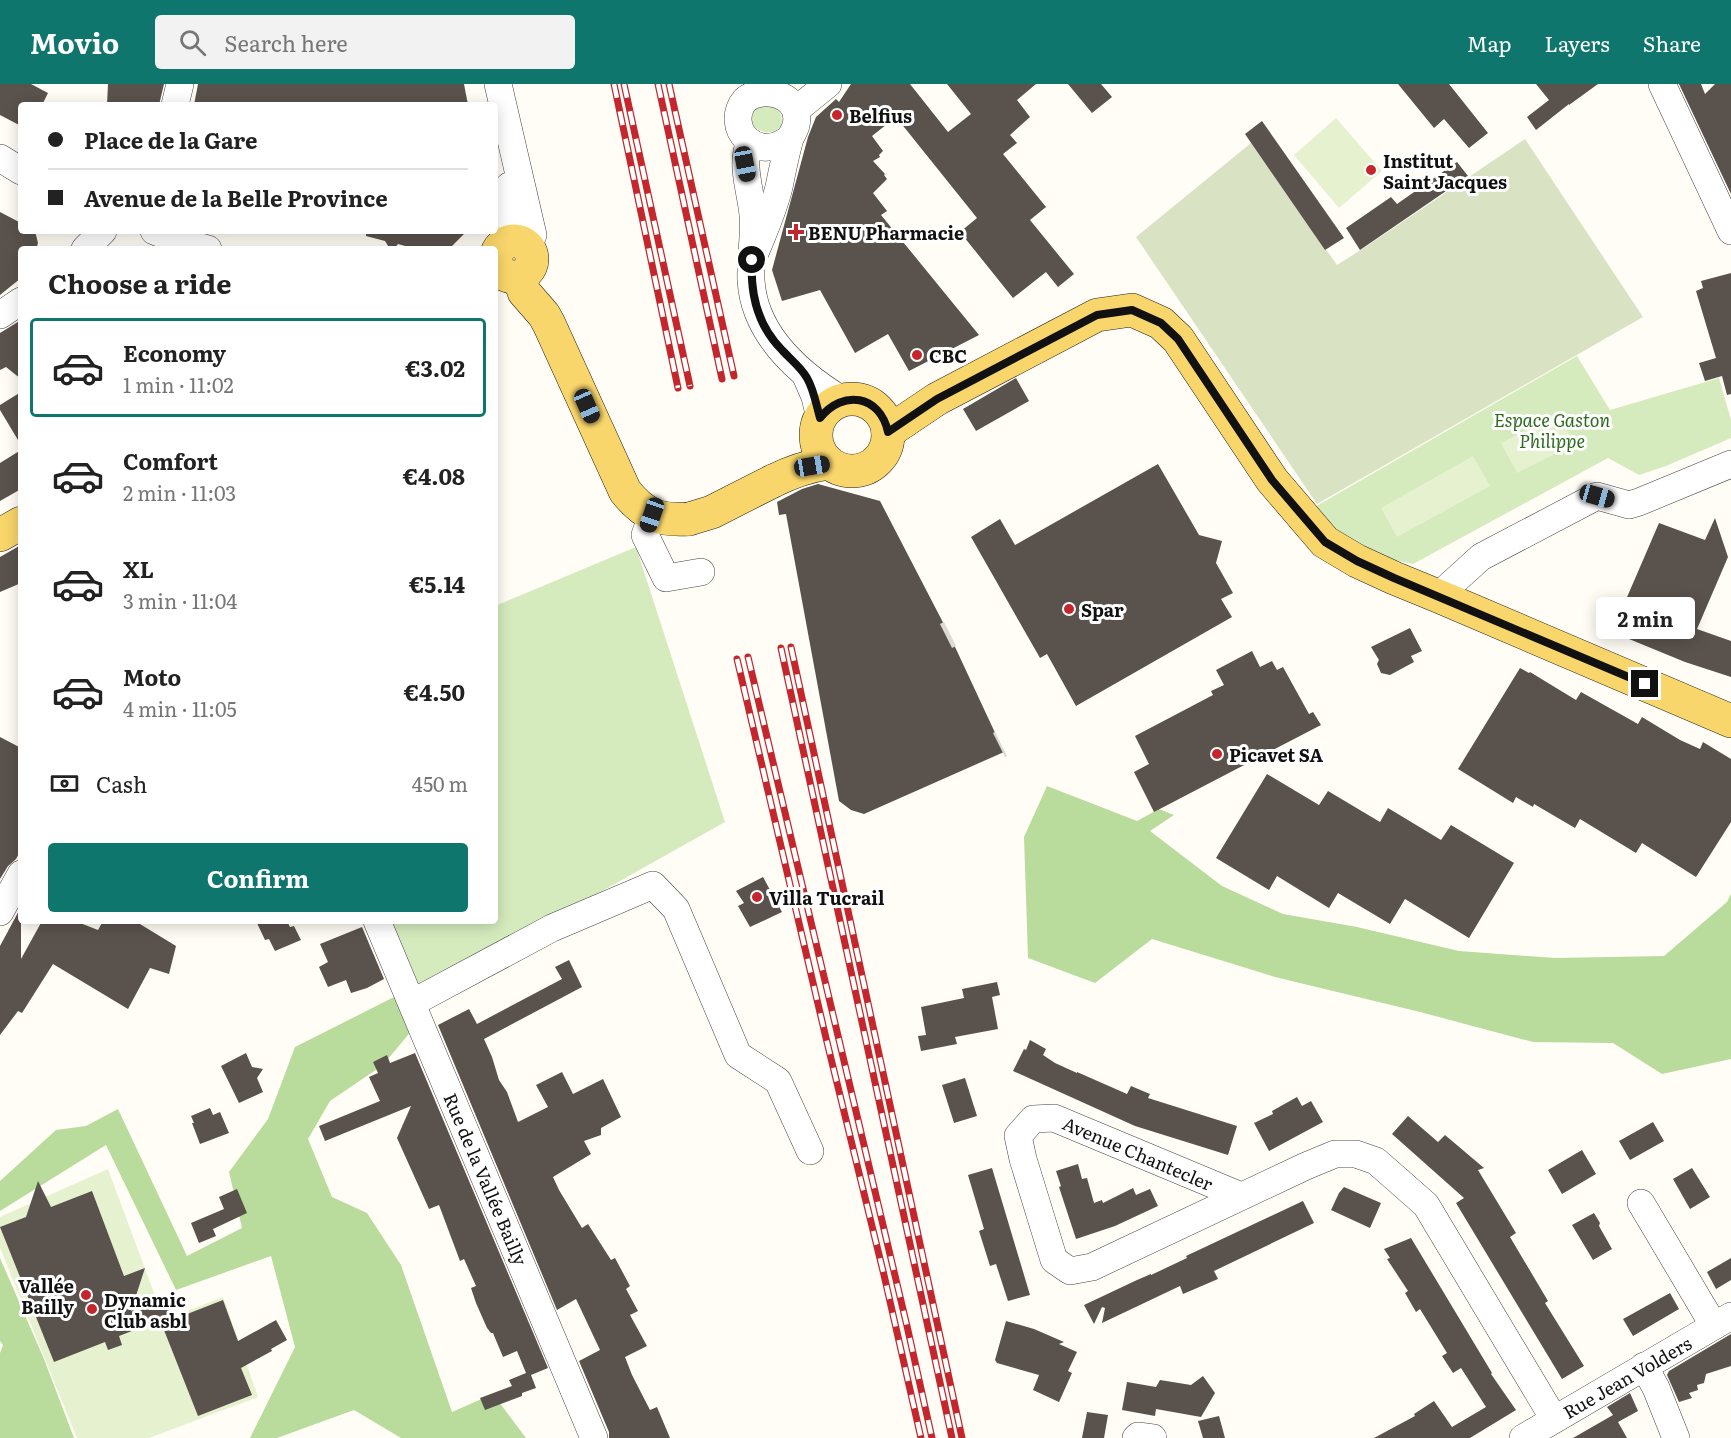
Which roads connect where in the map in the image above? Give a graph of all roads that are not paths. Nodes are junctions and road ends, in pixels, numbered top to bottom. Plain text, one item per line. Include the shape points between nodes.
1 (180, 84) edge
2 (485, 84) edge
3 (498, 84) edge
4 (731, 84) edge
5 (828, 84) edge
6 (1662, 84) edge
7 (767, 87) edge
8 (177, 102) edge
9 (489, 102) edge
10 (739, 110) junction
11 (796, 110) junction
12 (790, 138) junction
13 (498, 140) edge
14 (750, 142) junction
15 (0, 158) edge
16 (18, 169) edge
17 (1731, 231) edge
18 (100, 234) edge
19 (162, 234) edge
20 (88, 246) edge
21 (197, 246) edge
22 (752, 260) junction
23 (509, 267) edge
24 (18, 303) edge
25 (0, 315) edge
26 (884, 423) junction
27 (826, 430) junction
28 (1731, 464) edge
29 (687, 510) junction
30 (652, 515) junction
31 (18, 524) edge
32 (0, 535) edge
33 (701, 572) dead end
34 (1438, 596) junction
35 (1731, 721) edge
36 (18, 879) edge
37 (0, 912) edge
38 (378, 924) edge
39 (412, 1003) junction
40 (810, 1151) dead end
41 (1241, 1196) junction
42 (1641, 1203) dead end
43 (1722, 1321) edge
44 (1644, 1366) junction
45 (1554, 1419) junction
46 (594, 1438) edge
47 (1136, 1438) edge
48 (1154, 1438) edge
49 (1523, 1438) edge
50 (1676, 1438) edge

1 - 8 street
2 - 9 street
3 - 23 street via 532,235
4 - 10 street
5 - 11 street
6 - 17 street
7 - 10 street via 751,94
7 - 11 street via 780,92
10 - 14 street via 738,122
11 - 12 street via 796,125
12 - 14 street via 771,148
12 - 22 street via 779,187
13 - 23 street via 510,190
14 - 22 street via 745,164 752,200
15 - 16 street
18 - 20 street
19 - 21 street
22 - 27 street via 751,279 760,319 777,345 806,376
23 - 29 main road via 539,274 632,474 640,484
23 - 30 main road via 549,324 625,491
24 - 25 street
26 - 27 main road via 872,405 850,399
26 - 27 main road via 884,451 874,464 856,471 836,468
26 - 34 main road via 1097,315 1132,310 1161,323 1178,339 1272,480 1325,542 1357,561
27 - 29 main road via 771,472 710,492
28 - 34 street via 1629,505 1597,496 1481,557
29 - 30 main road via 665,519
30 - 33 street via 645,535 666,578
31 - 32 main road
34 - 35 main road
36 - 37 street
38 - 39 street, Rue de la Vallée Bailly
39 - 40 street via 552,928 654,885 676,909 738,1055 778,1081
39 - 46 street, Rue de la Vallée Bailly
41 - 41 street, Avenue Chantecler via 1092,1268 1070,1271 1054,1260 1018,1136 1033,1119 1053,1118
41 - 45 street, Avenue Chantecler via 1335,1155 1356,1154 1376,1161 1426,1205
42 - 43 street
43 - 44 street, Rue Jean Volders
44 - 45 street, Rue Jean Volders
44 - 50 street
45 - 49 street, Rue Jean Volders
47 - 48 street

